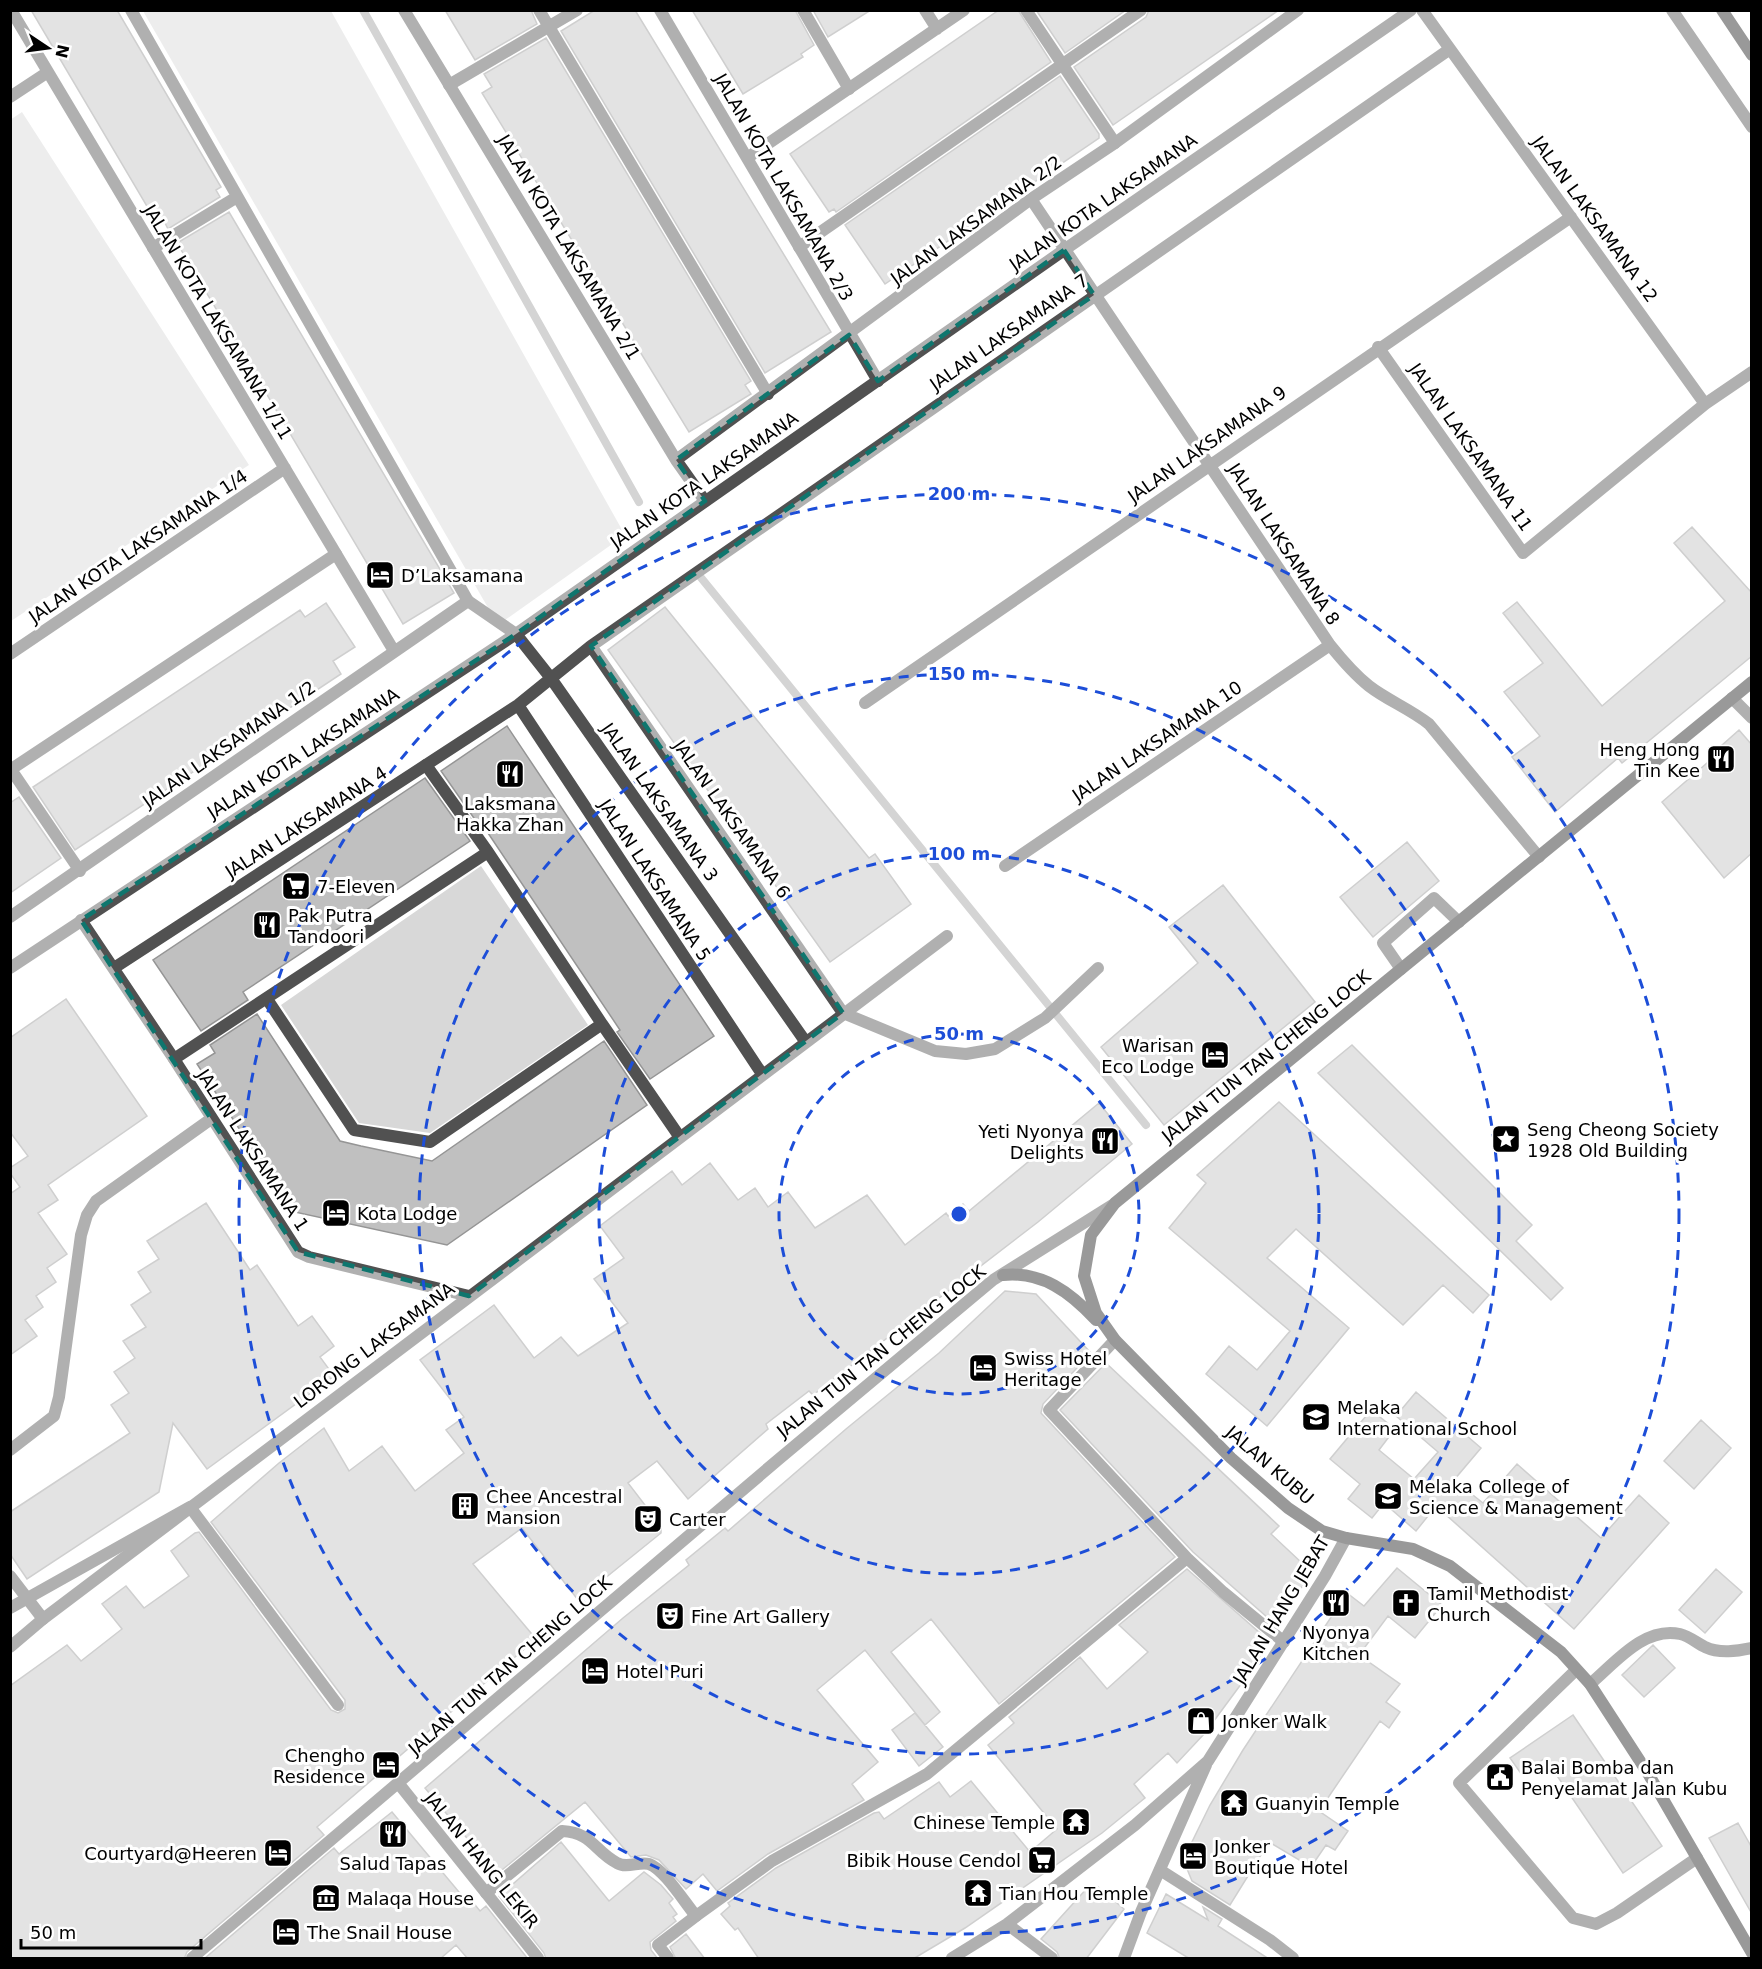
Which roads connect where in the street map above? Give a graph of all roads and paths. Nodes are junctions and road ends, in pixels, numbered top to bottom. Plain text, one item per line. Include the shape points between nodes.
1 (11, 10) edge
2 (131, 10) edge
3 (404, 10) edge
4 (539, 10) edge
5 (577, 10) edge
6 (660, 10) edge
7 (802, 10) edge
8 (925, 10) edge
9 (964, 10) edge
10 (1026, 10) edge
11 (1141, 10) edge
12 (1298, 10) edge
13 (1411, 10) edge
14 (1422, 10) edge
15 (1672, 10) edge
16 (1722, 10) edge
17 (549, 27) junction
18 (937, 29) junction
19 (1450, 49) junction
20 (1752, 55) edge
21 (1061, 65) junction
22 (48, 72) junction
23 (449, 85) junction
24 (849, 89) junction
25 (10, 96) edge
26 (1752, 127) edge
27 (1115, 143) junction
28 (747, 158) junction
29 (237, 196) junction
30 (1031, 199) junction
31 (1571, 217) junction
32 (799, 247) junction
33 (153, 248) junction
34 (1064, 250) junction
35 (1094, 295) junction
36 (849, 335) junction
37 (1378, 347) junction
38 (1752, 372) edge
39 (878, 381) junction
40 (768, 394) junction
41 (1705, 404) junction
42 (676, 460) junction
43 (1210, 464) junction
44 (285, 468) junction
45 (705, 501) junction
46 (336, 554) junction
47 (468, 601) junction
48 (516, 634) junction
49 (1329, 645) junction
50 (591, 646) junction
51 (394, 651) junction
52 (10, 654) edge
53 (550, 677) junction
54 (1752, 682) edge
55 (1732, 698) junction
56 (865, 703) dead end
57 (518, 705) junction
58 (1752, 718) edge
59 (426, 765) junction
60 (11, 769) edge
61 (488, 852) junction
62 (1539, 856) junction
63 (1005, 866) dead end
64 (80, 871) junction
65 (10, 917) edge
66 (81, 920) junction
67 (1459, 922) junction
68 (947, 936) dead end
69 (10, 968) edge
70 (114, 968) junction
71 (1098, 968) dead end
72 (1401, 969) junction
73 (267, 999) junction
74 (843, 1013) junction
75 (602, 1024) junction
76 (806, 1041) junction
77 (174, 1059) junction
78 (762, 1074) junction
79 (211, 1119) junction
80 (679, 1136) junction
81 (1115, 1203) junction
82 (1003, 1275) junction
83 (469, 1296) junction
84 (1111, 1336) junction
85 (10, 1450) edge
86 (190, 1507) junction
87 (1346, 1538) junction
88 (1188, 1558) junction
89 (10, 1576) edge
90 (27, 1597) junction
91 (10, 1608) edge
92 (43, 1619) junction
93 (1284, 1642) junction
94 (10, 1647) edge
95 (1752, 1648) edge
96 (1576, 1670) junction
97 (1590, 1684) junction
98 (338, 1705) dead end
99 (1208, 1761) junction
100 (399, 1784) junction
101 (1697, 1858) junction
102 (1160, 1870) junction
103 (486, 1893) junction
104 (696, 1916) junction
105 (1007, 1924) junction
106 (1752, 1953) edge
107 (192, 1959) edge
108 (538, 1959) edge
109 (668, 1959) edge
110 (952, 1959) edge
111 (1052, 1959) edge
112 (1124, 1959) edge
113 (1293, 1959) edge

1 - 22 street, JALAN KOTA LAKSAMANA 1/11
2 - 29 street
3 - 23 street, JALAN KOTA LAKSAMANA 2/1
4 - 17 street
5 - 17 street
6 - 28 street, JALAN KOTA LAKSAMANA 2/3
7 - 24 street
8 - 18 street
9 - 18 street
10 - 21 street
11 - 21 street
12 - 27 street, JALAN LAKSAMANA 2/2
13 - 34 street, JALAN KOTA LAKSAMANA
14 - 19 street, JALAN LAKSAMANA 12
15 - 26 street
16 - 20 main road
17 - 23 street
17 - 40 street
18 - 24 street
19 - 31 street, JALAN LAKSAMANA 12
19 - 35 street, JALAN LAKSAMANA 7
21 - 27 street
21 - 32 street
22 - 25 street
22 - 33 street, JALAN KOTA LAKSAMANA 1/11
23 - 42 street, JALAN KOTA LAKSAMANA 2/1
24 - 28 street
27 - 30 street, JALAN LAKSAMANA 2/2
28 - 32 street, JALAN KOTA LAKSAMANA 2/3
29 - 33 street
29 - 47 street
30 - 34 street, JALAN LAKSAMANA 8
30 - 36 street, JALAN LAKSAMANA 2/2
31 - 37 street, JALAN LAKSAMANA 9
31 - 41 street, JALAN LAKSAMANA 12
32 - 36 street, JALAN KOTA LAKSAMANA 2/3
33 - 44 street, JALAN KOTA LAKSAMANA 1/11
34 - 35 street, JALAN LAKSAMANA 8
34 - 39 street, JALAN KOTA LAKSAMANA
35 - 43 street, JALAN LAKSAMANA 8
35 - 50 street, JALAN LAKSAMANA 7
36 - 39 street, JALAN KOTA LAKSAMANA 2/3
36 - 40 street, JALAN LAKSAMANA 2/2
37 - 41 street, JALAN LAKSAMANA 11 via 1523,553
37 - 43 street, JALAN LAKSAMANA 9
38 - 41 street
39 - 45 street, JALAN KOTA LAKSAMANA
40 - 42 street, JALAN LAKSAMANA 2/2
42 - 45 street, JALAN KOTA LAKSAMANA 2/1
43 - 49 street, JALAN LAKSAMANA 8
43 - 56 street, JALAN LAKSAMANA 9
44 - 46 street, JALAN KOTA LAKSAMANA 1/11
44 - 52 street, JALAN KOTA LAKSAMANA 1/4
45 - 48 street, JALAN KOTA LAKSAMANA
46 - 51 street, JALAN KOTA LAKSAMANA 1/11
46 - 60 street
47 - 48 street, JALAN LAKSAMANA 3
47 - 51 street, JALAN LAKSAMANA 1/2
48 - 53 street, JALAN LAKSAMANA 3
48 - 66 street, JALAN KOTA LAKSAMANA
49 - 62 street, JALAN LAKSAMANA 8 via 1371,687 1429,724
49 - 63 street, JALAN LAKSAMANA 10
50 - 53 street, JALAN LAKSAMANA 7
50 - 74 street, JALAN LAKSAMANA 6
51 - 64 street, JALAN LAKSAMANA 1/2
53 - 57 street, JALAN LAKSAMANA 4
53 - 76 street, JALAN LAKSAMANA 3
54 - 55 main road, JALAN TUN TAN CHENG LOCK
55 - 58 street
55 - 62 main road, JALAN TUN TAN CHENG LOCK
57 - 59 street, JALAN LAKSAMANA 4
57 - 78 street, JALAN LAKSAMANA 5
59 - 61 street
59 - 70 street, JALAN LAKSAMANA 4
60 - 64 street
61 - 73 street
61 - 75 street
62 - 67 main road, JALAN TUN TAN CHENG LOCK
64 - 65 street, JALAN LAKSAMANA 1/2
66 - 69 street, JALAN KOTA LAKSAMANA
66 - 70 street, JALAN LAKSAMANA 1
67 - 72 main road, JALAN TUN TAN CHENG LOCK
67 - 72 street via 1434,898 1383,943
68 - 74 street, LORONG LAKSAMANA
70 - 77 street, JALAN LAKSAMANA 1
71 - 74 street via 1045,1018 995,1049 966,1054 935,1051
72 - 81 main road, JALAN TUN TAN CHENG LOCK
73 - 75 street via 354,1130 430,1142
73 - 77 street
74 - 76 street, LORONG LAKSAMANA
75 - 80 street
76 - 78 street, LORONG LAKSAMANA
77 - 79 street, JALAN LAKSAMANA 1
78 - 80 street, LORONG LAKSAMANA
79 - 83 street, JALAN LAKSAMANA 1 via 298,1252
79 - 85 street via 96,1201 87,1215 54,1416
80 - 83 street, LORONG LAKSAMANA
81 - 82 street, JALAN TUN TAN CHENG LOCK
81 - 84 main road, JALAN KUBU via 1091,1235 1084,1276 1089,1295
82 - 84 main road via 1033,1275 1049,1282 1085,1309
82 - 100 street, JALAN TUN TAN CHENG LOCK via 788,1451
83 - 86 street, LORONG LAKSAMANA
84 - 87 main road, JALAN KUBU via 1232,1458 1288,1508 1322,1531
84 - 88 street via 1049,1410
86 - 90 street
86 - 92 street, LORONG LAKSAMANA
86 - 98 street
87 - 93 street, JALAN HANG JEBAT
87 - 96 main road, JALAN KUBU via 1413,1549 1450,1566 1561,1652
88 - 93 street
88 - 104 street via 927,1774 772,1862
89 - 90 street
90 - 91 street
90 - 92 street
92 - 94 street, LORONG LAKSAMANA
93 - 99 street, JALAN HANG JEBAT
95 - 97 street via 1733,1652 1709,1648 1682,1634 1660,1633 1640,1641
96 - 97 main road, JALAN KUBU
96 - 101 street via 1459,1783 1573,1918 1596,1924
97 - 101 main road, JALAN KUBU via 1649,1774
99 - 102 street
99 - 105 street, JALAN HANG JEBAT via 1135,1825
100 - 103 street, JALAN HANG LEKIR
100 - 107 street, JALAN TUN TAN CHENG LOCK
101 - 106 main road, JALAN KUBU
102 - 112 street
102 - 113 street
103 - 104 street via 562,1831 579,1832 618,1864 647,1863 658,1869
103 - 108 street, JALAN HANG LEKIR
104 - 109 street via 658,1945
105 - 110 street, JALAN HANG JEBAT
105 - 111 street

